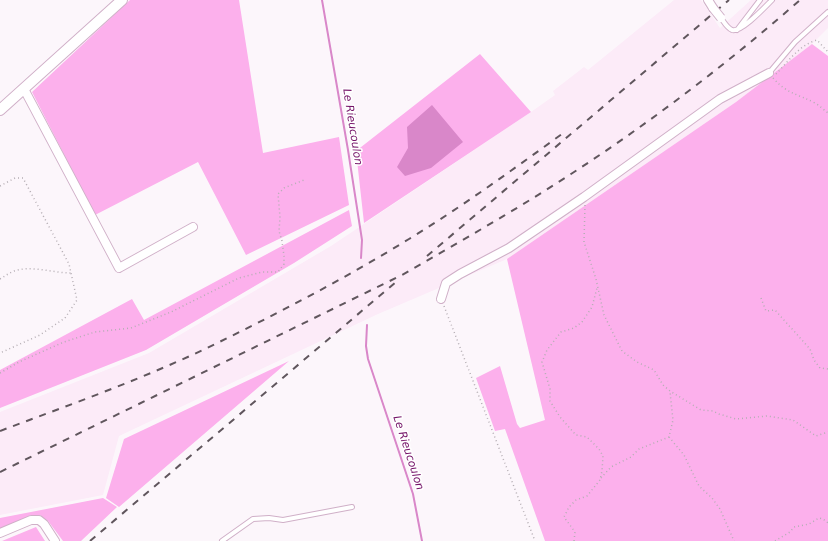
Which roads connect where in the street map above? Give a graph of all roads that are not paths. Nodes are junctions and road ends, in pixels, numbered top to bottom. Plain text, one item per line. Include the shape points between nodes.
1 (122, 0) edge
2 (708, 0) edge
3 (760, 0) edge
4 (772, 0) edge
5 (828, 12) edge
6 (721, 18) joint
7 (736, 30) junction
8 (771, 75) joint
9 (24, 89) junction
10 (0, 110) edge
11 (193, 227) dead end
12 (441, 299) road end
13 (352, 506) dead end
14 (0, 533) edge
15 (55, 541) edge
16 (222, 541) edge

1 - 9 street
2 - 6 street, bridge
3 - 7 lane
4 - 7 lane
5 - 8 lane via 795,42
6 - 7 lane via 728,28
8 - 12 street via 720,99 509,248 446,283
9 - 10 street
9 - 11 street via 119,268
13 - 16 lane via 283,520 253,519
14 - 15 street via 31,520 39,520

